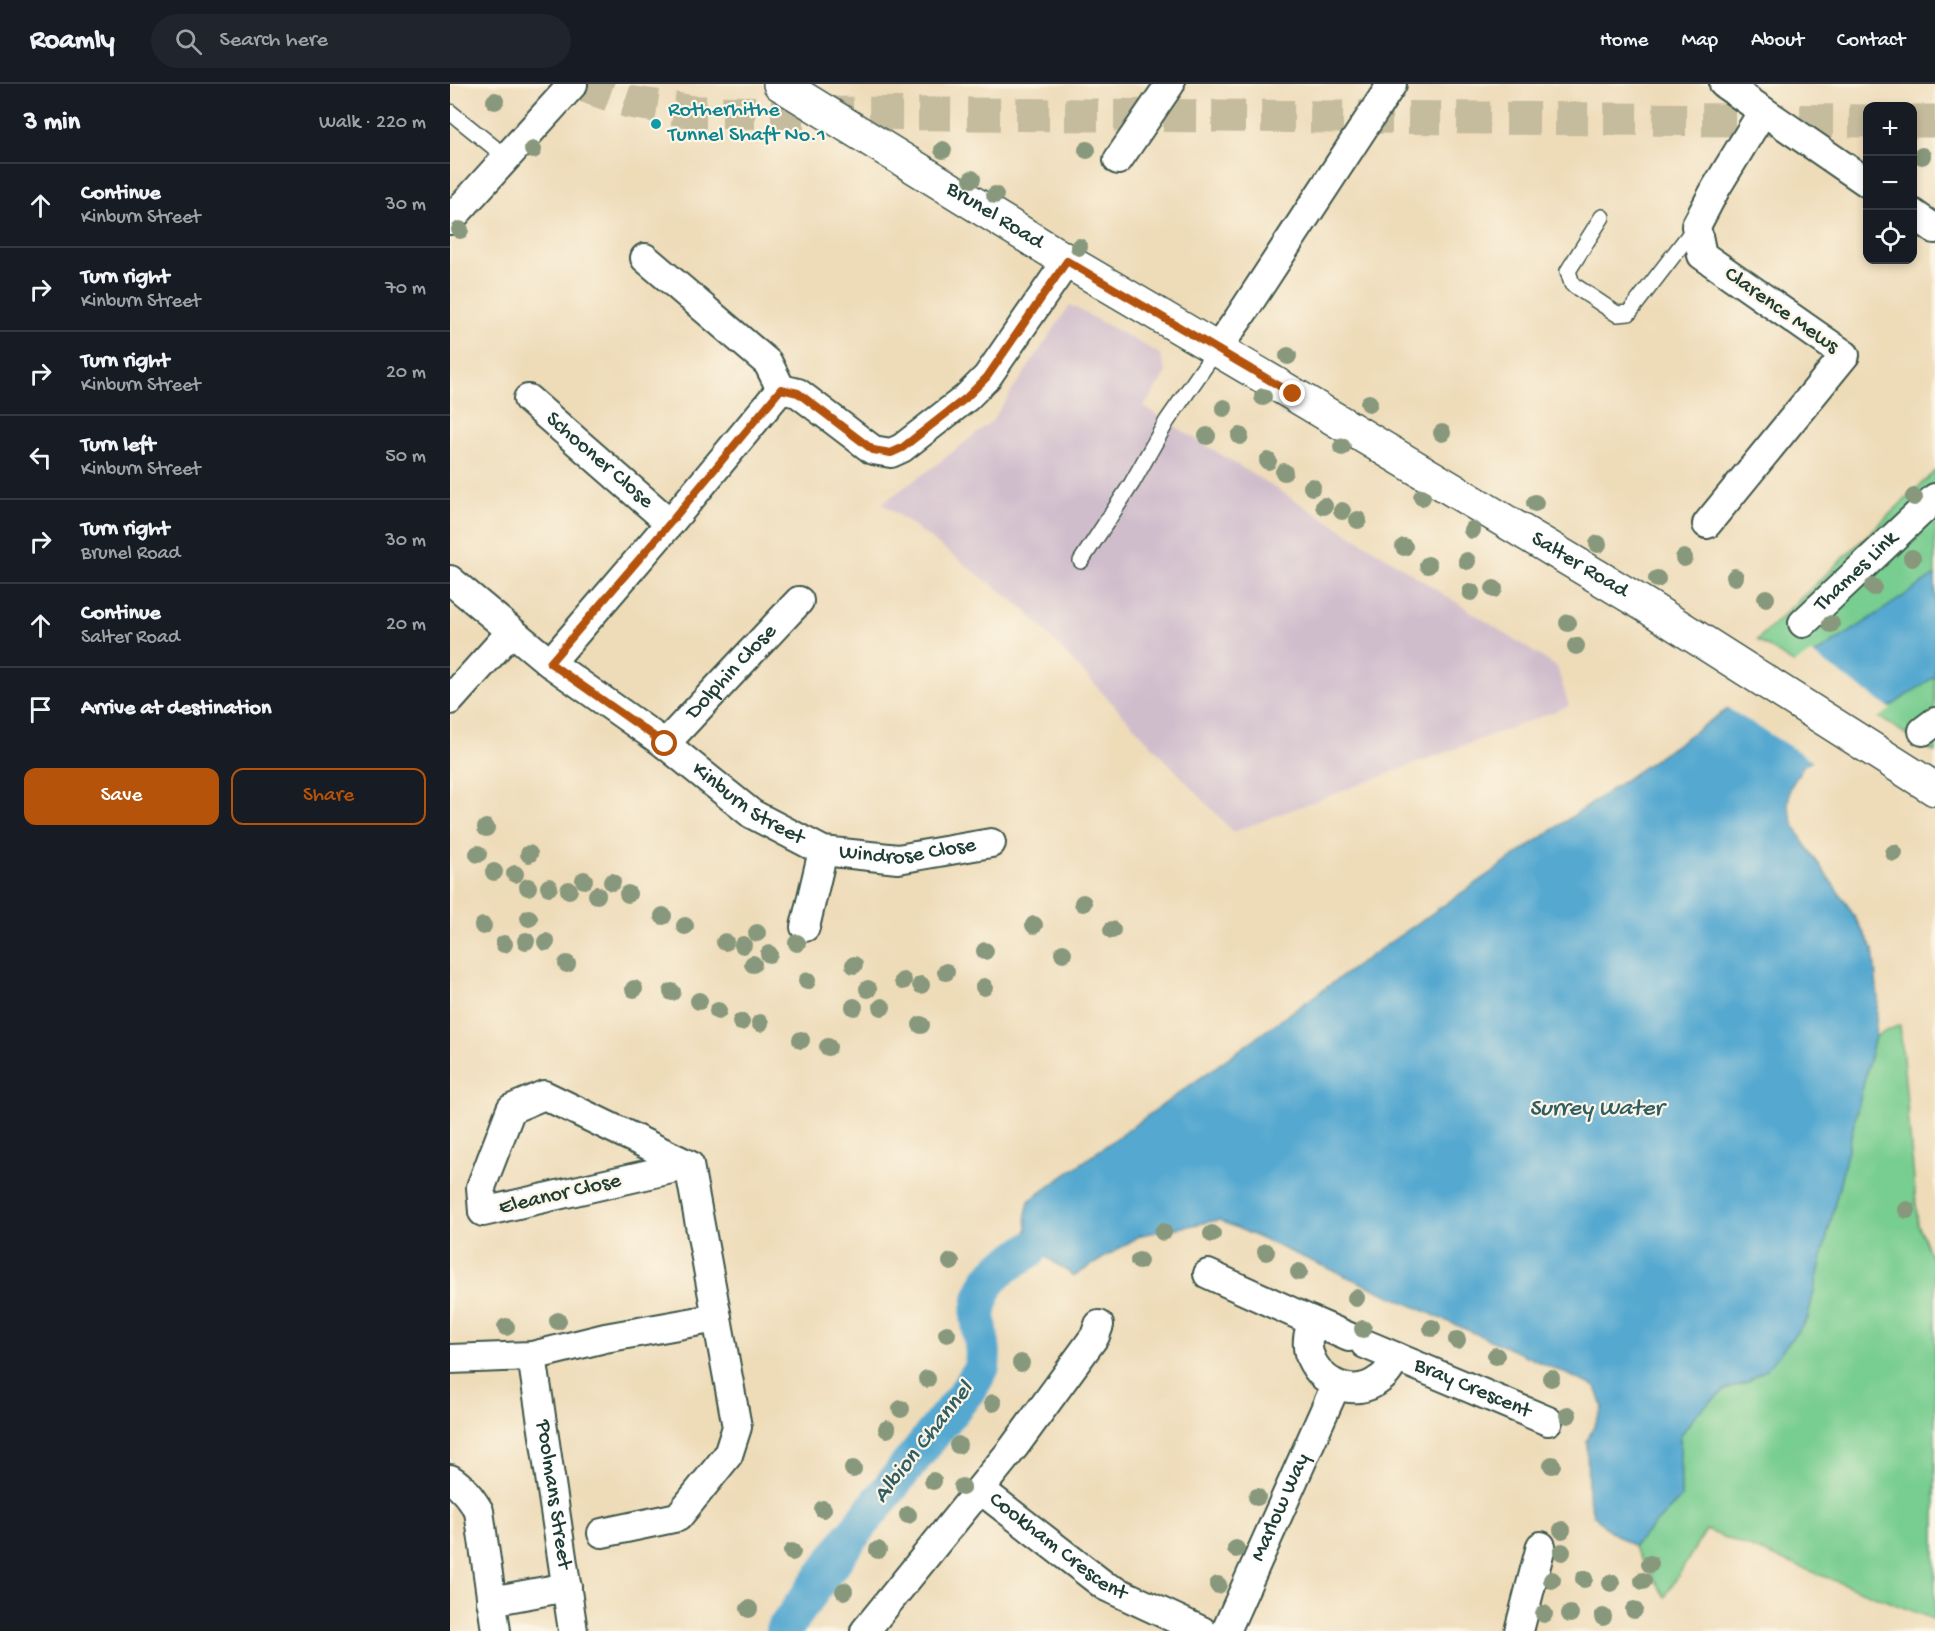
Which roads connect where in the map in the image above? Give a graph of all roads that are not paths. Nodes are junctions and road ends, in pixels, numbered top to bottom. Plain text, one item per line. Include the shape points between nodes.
1 (573, 84) edge
2 (780, 84) edge
3 (1170, 84) edge
4 (1392, 84) edge
5 (1724, 84) edge
6 (1763, 111) junction
7 (450, 112) edge
8 (506, 157) junction
9 (1118, 160) dead end
10 (1863, 180) edge
11 (1917, 216) edge
12 (1602, 218) dead end
13 (450, 220) edge
14 (1696, 226) junction
15 (1935, 229) edge
16 (645, 258) dead end
17 (1067, 261) junction
18 (1217, 349) junction
19 (781, 389) junction
20 (528, 399) dead end
21 (1935, 498) edge
22 (670, 523) junction
23 (1707, 524) dead end
24 (1081, 561) dead end
25 (450, 580) edge
26 (799, 601) dead end
27 (1803, 623) dead end
28 (511, 632) junction
29 (550, 663) junction
30 (450, 700) edge
31 (665, 744) junction
32 (1930, 787) edge
33 (991, 843) dead end
34 (823, 851) junction
35 (805, 927) dead end
36 (689, 1165) junction
37 (1208, 1274) dead end
38 (717, 1318) junction
39 (1312, 1321) junction
40 (1100, 1325) dead end
41 (532, 1356) junction
42 (1396, 1357) junction
43 (450, 1359) edge
44 (1336, 1385) junction
45 (1548, 1421) dead end
46 (450, 1479) edge
47 (981, 1490) junction
48 (602, 1533) dead end
49 (1541, 1546) dead end
50 (567, 1587) junction
51 (491, 1601) junction
52 (496, 1631) edge
53 (573, 1631) edge
54 (865, 1631) edge
55 (1202, 1631) edge
56 (1227, 1631) edge
57 (1519, 1631) edge

1 - 8 street
2 - 17 main road, Brunel Road
3 - 9 street
4 - 18 street
5 - 6 street
6 - 10 street
6 - 14 street
7 - 8 lane
8 - 13 street
11 - 15 street
12 - 14 lane via 1568,270 1572,284 1617,314 1629,313
14 - 23 street, Clarence Mews via 1702,255 1845,355
16 - 19 street via 768,363
17 - 18 main road, Brunel Road
17 - 19 street via 987,377 966,398 891,453 873,450 798,393
18 - 24 lane
18 - 32 main road, Salter Road via 1665,618
19 - 22 street
20 - 22 street, Schooner Close
21 - 27 street, Thames Link
22 - 29 street
25 - 28 street, Kinburn Street
26 - 31 street, Dolphin Close
28 - 29 street, Kinburn Street
28 - 30 street
29 - 31 street, Kinburn Street
31 - 34 street, Kinburn Street via 752,814
33 - 34 street, Windrose Close via 898,859
34 - 35 street, Kinburn Street
36 - 36 street, Eleanor Close via 544,1095 511,1109 481,1187 483,1212
36 - 38 street
37 - 39 street, Bray Crescent
38 - 41 street
38 - 48 street via 737,1427 728,1455 678,1517
39 - 42 street, Bray Crescent
39 - 44 street via 1309,1352 1324,1377
40 - 47 street, Cookham Crescent
41 - 43 street
41 - 50 street, Poolmans Street
42 - 44 street, Bray Crescent via 1379,1381 1350,1389
42 - 45 street, Bray Crescent
44 - 56 street, Marlow Way
46 - 51 street via 479,1510
47 - 54 street, Cookham Crescent
47 - 55 street, Cookham Crescent via 1105,1586
49 - 57 street
50 - 51 street
50 - 53 street, Poolmans Street
51 - 52 street

